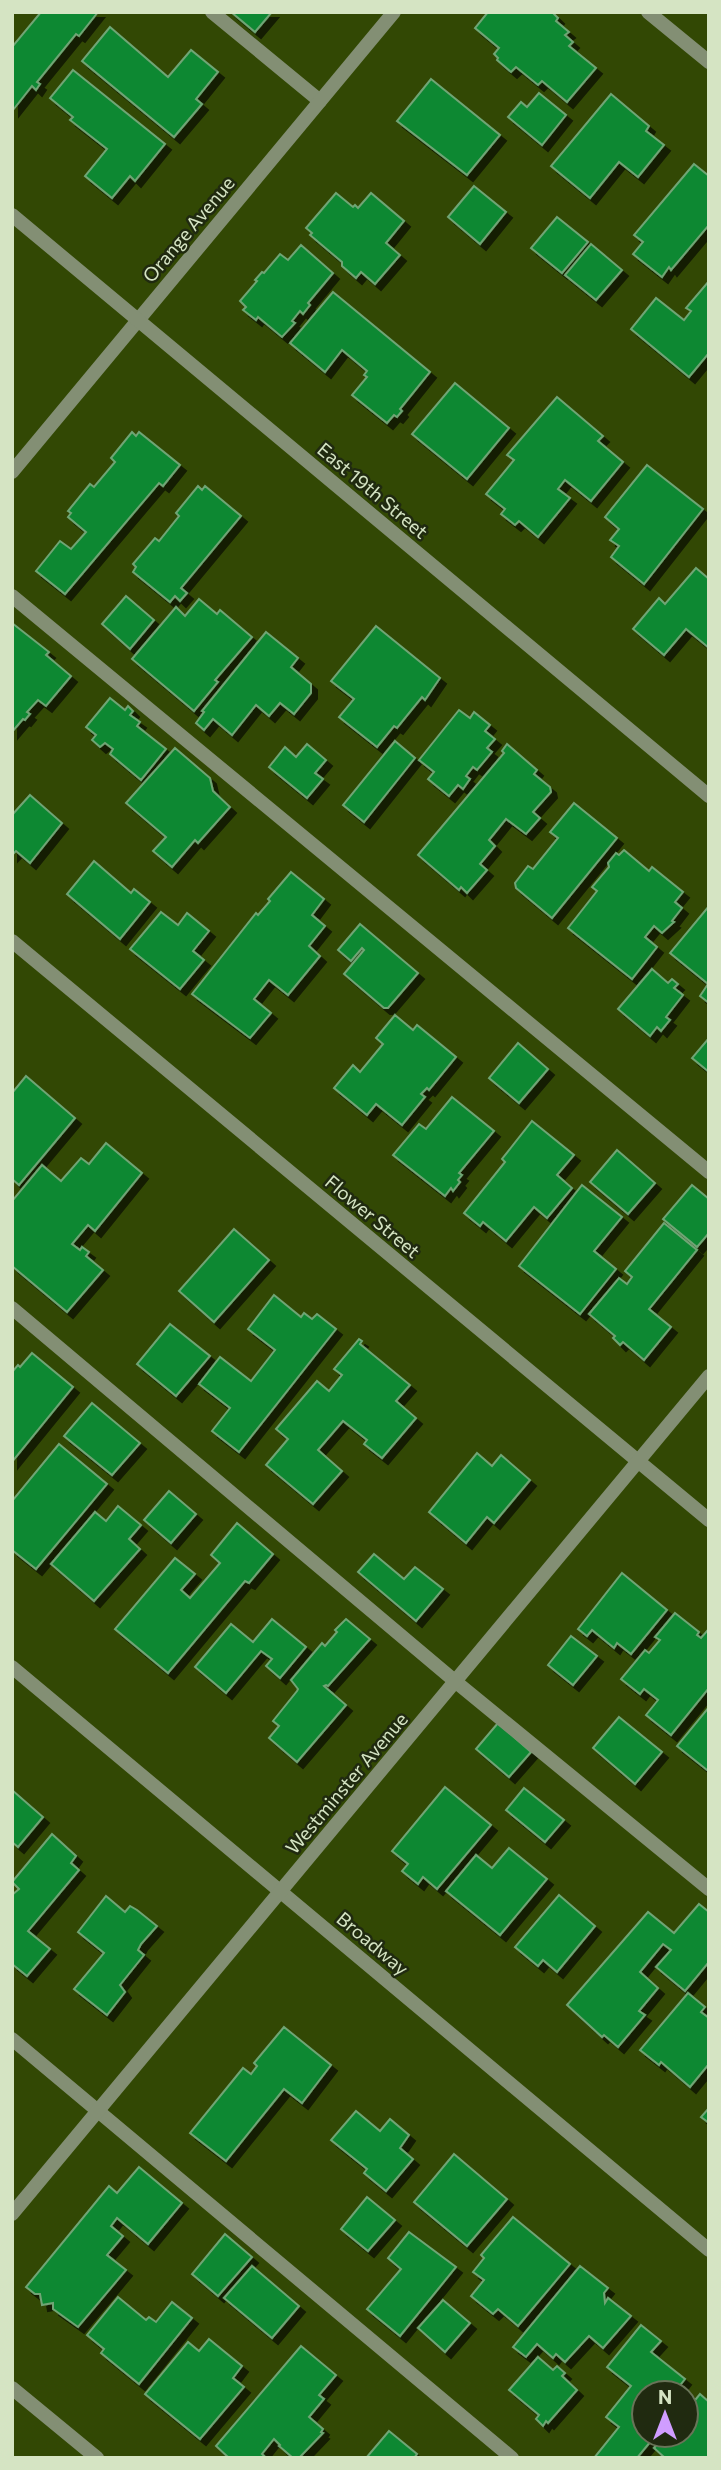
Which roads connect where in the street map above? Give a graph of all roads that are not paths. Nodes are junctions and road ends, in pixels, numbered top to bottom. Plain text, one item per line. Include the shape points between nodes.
1 (212, 12) edge
2 (394, 12) edge
3 (648, 12) edge
4 (709, 62) edge
5 (320, 101) junction
6 (12, 215) edge
7 (139, 319) junction
8 (12, 472) edge
9 (12, 596) edge
10 (709, 796) edge
11 (12, 941) edge
12 (709, 1172) edge
13 (12, 1308) edge
14 (709, 1376) edge
15 (639, 1462) junction
16 (709, 1520) edge
17 (12, 1667) edge
18 (456, 1682) junction
19 (709, 1889) edge
20 (281, 1891) junction
21 (12, 2039) edge
22 (98, 2111) junction
23 (12, 2214) edge
24 (709, 2250) edge
25 (12, 2388) edge
26 (97, 2458) edge
27 (512, 2458) edge

1 - 5 street
2 - 5 street, Orange Avenue
3 - 4 street
5 - 7 street, Orange Avenue
6 - 7 street, East 19th Street
7 - 8 street, Orange Avenue
7 - 10 street, East 19th Street
9 - 12 street
11 - 15 street, Flower Street
13 - 18 street
14 - 15 street, Westminster Avenue
15 - 16 street, Flower Street
15 - 18 street, Westminster Avenue
17 - 20 street, Broadway
18 - 19 street
18 - 20 street, Westminster Avenue
20 - 22 street, Westminster Avenue
20 - 24 street, Broadway
21 - 22 street
22 - 23 street, Westminster Avenue
22 - 27 street
25 - 26 street

